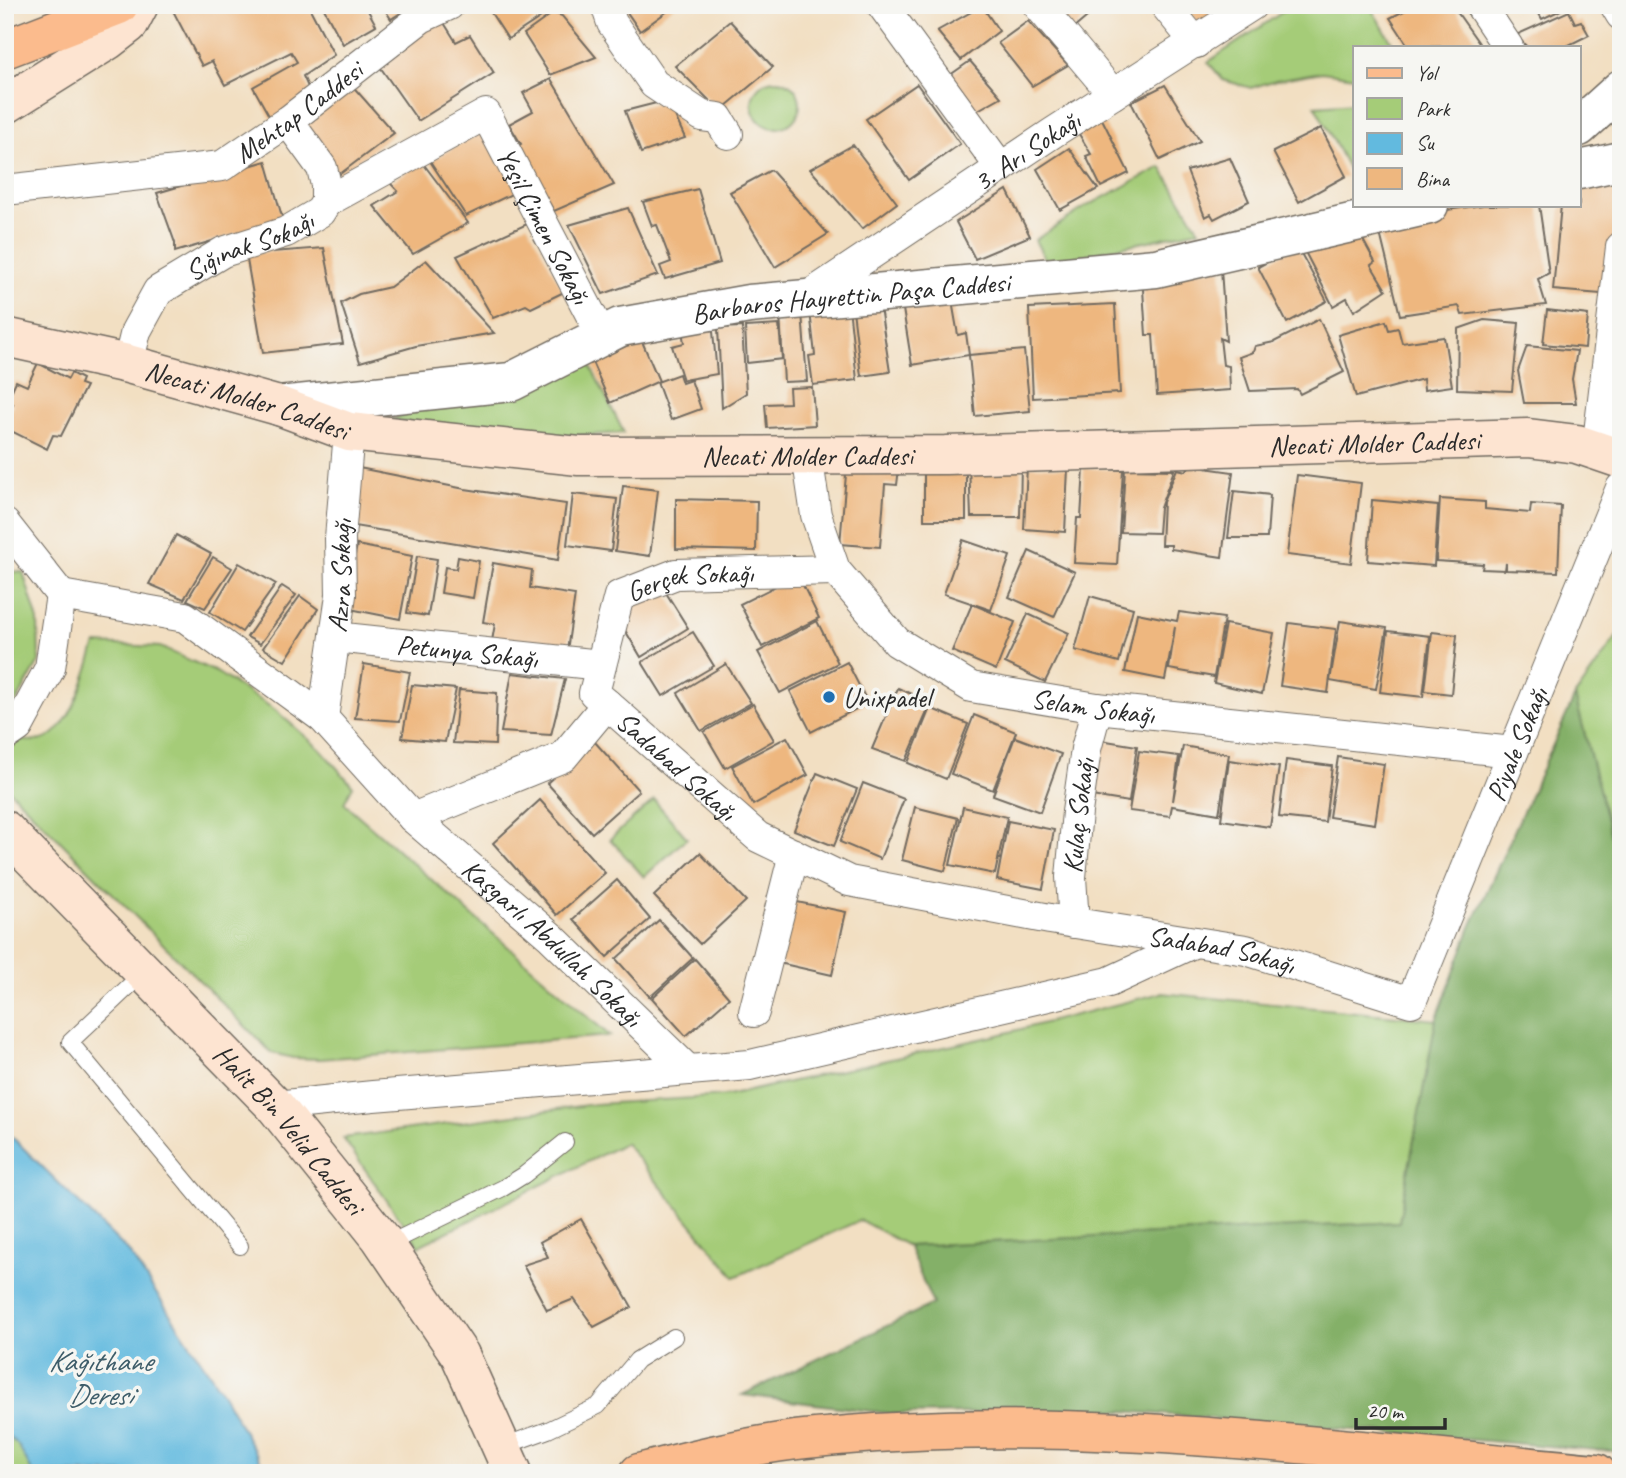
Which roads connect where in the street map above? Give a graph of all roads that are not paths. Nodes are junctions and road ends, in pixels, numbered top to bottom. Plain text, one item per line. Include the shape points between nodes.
1 (119, 5) edge
2 (139, 5) edge
3 (449, 5) edge
4 (606, 5) edge
5 (883, 5) edge
6 (1038, 5) edge
7 (1165, 5) edge
8 (1252, 5) edge
9 (1480, 5) edge
10 (1615, 5) edge
11 (1621, 15) edge
12 (1196, 43) junction
13 (1506, 46) edge
14 (5, 49) edge
15 (1621, 89) edge
16 (1113, 94) junction
17 (5, 105) edge
18 (288, 121) junction
19 (1580, 126) edge
20 (729, 134) dead end
21 (1621, 161) edge
22 (1001, 168) junction
23 (1580, 169) edge
24 (5, 190) edge
25 (326, 202) junction
26 (1426, 206) edge
27 (1621, 247) edge
28 (804, 299) junction
29 (602, 336) junction
30 (5, 337) edge
31 (128, 364) junction
32 (279, 406) junction
33 (349, 432) junction
34 (1609, 454) edge
35 (807, 455) junction
36 (1621, 488) edge
37 (5, 524) edge
38 (835, 570) junction
39 (61, 595) junction
40 (335, 638) junction
41 (601, 665) junction
42 (607, 704) junction
43 (1097, 708) junction
44 (323, 718) junction
45 (5, 736) edge
46 (1513, 752) junction
47 (413, 818) junction
48 (5, 830) edge
49 (794, 854) junction
50 (1074, 923) junction
51 (1195, 942) junction
52 (144, 972) junction
53 (1411, 1002) joint
54 (754, 1012) dead end
55 (688, 1070) junction
56 (275, 1107) junction
57 (565, 1142) dead end
58 (385, 1245) junction
59 (240, 1246) dead end
60 (674, 1337) dead end
61 (507, 1460) edge
62 (639, 1473) edge
63 (1597, 1473) edge

1 - 14 main road
2 - 17 main road via 129,24 107,41
3 - 18 street, Mehtap Caddesi via 421,18
4 - 20 street via 612,23 654,85 702,116 718,118
5 - 22 street
6 - 16 street
7 - 12 street
8 - 12 street, 3. Arı Sokağı
9 - 13 street
10 - 11 street
12 - 16 street, 3. Arı Sokağı
15 - 19 street
16 - 22 street, 3. Arı Sokağı
18 - 24 street, Mehtap Caddesi via 222,166
18 - 25 street, Sığınak Sokağı via 322,168
21 - 23 street
22 - 28 street, 3. Arı Sokağı
25 - 29 street, Yeşil Çimen Sokağı via 486,114
25 - 31 street, Sığınak Sokağı via 320,212 286,232 223,252 158,291 136,331
26 - 28 street, Barbaros Hayrettin Paşa Caddesi via 1156,268
27 - 34 street
28 - 29 street, Barbaros Hayrettin Paşa Caddesi via 620,327
29 - 32 street, Barbaros Hayrettin Paşa Caddesi via 510,382
30 - 31 main road, Necati Molder Caddesi
31 - 32 main road, Necati Molder Caddesi
32 - 33 main road, Necati Molder Caddesi
33 - 35 main road, Necati Molder Caddesi via 579,456
33 - 40 street, Azra Sokağı
34 - 35 main road, Necati Molder Caddesi via 1577,444 1528,438
35 - 38 street, Selam Sokağı via 816,515
36 - 46 street, Piyale Sokağı
37 - 39 street
38 - 41 street, Gerçek Sokağı via 676,574 619,596
38 - 43 street, Selam Sokağı via 897,642 971,687
39 - 44 street via 185,617
39 - 45 street via 50,668 18,727
40 - 41 street, Petunya Sokağı
40 - 44 street, Azra Sokağı
41 - 42 street, Gerçek Sokağı via 594,693
42 - 47 street, Sadabad Sokağı via 563,757
42 - 49 street, Sadabad Sokağı via 758,837
43 - 46 street, Selam Sokağı
43 - 50 street, Kulaç Sokağı via 1086,749 1070,877
44 - 47 street
46 - 53 street, Piyale Sokağı
47 - 55 street, Kaşgarlı Abdullah Sokağı via 551,937
48 - 52 main road, Halit Bin Velid Caddesi
49 - 50 street, Sadabad Sokağı via 849,881
49 - 54 street
50 - 51 street, Sadabad Sokağı
51 - 53 street, Sadabad Sokağı via 1245,950
51 - 55 street via 1108,982 750,1065
52 - 56 main road, Halit Bin Velid Caddesi
52 - 59 lane via 71,1042
55 - 56 street
56 - 58 main road, Halit Bin Velid Caddesi
57 - 58 lane via 503,1188
58 - 61 main road, Halit Bin Velid Caddesi via 460,1355
60 - 61 lane via 637,1360 598,1406 548,1430
62 - 63 main road via 803,1440 1038,1430 1287,1444

